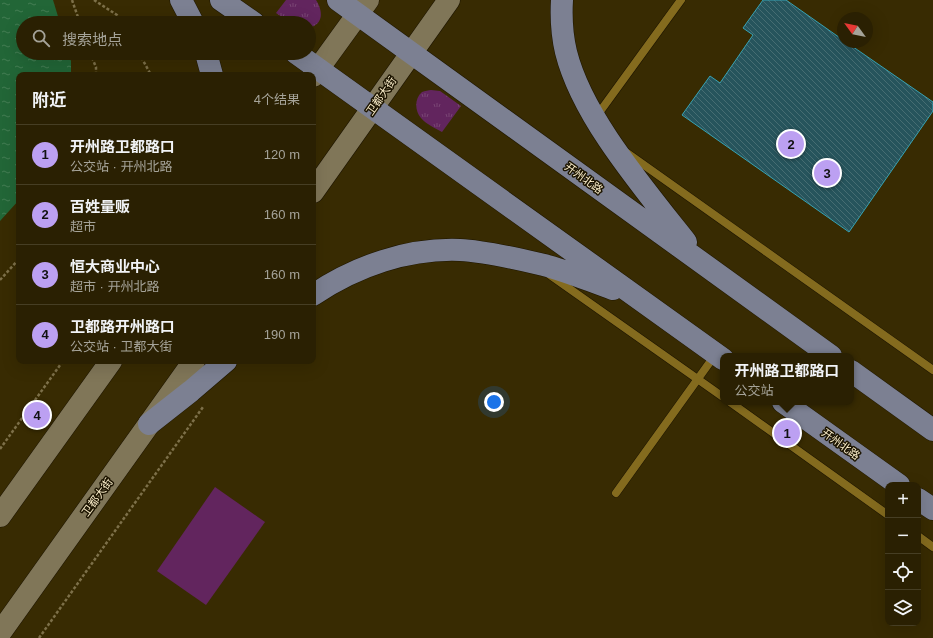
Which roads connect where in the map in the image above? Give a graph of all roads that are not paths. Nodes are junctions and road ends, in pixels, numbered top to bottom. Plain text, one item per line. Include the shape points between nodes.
1 (181, 0) edge
2 (221, 0) edge
3 (338, 0) edge
4 (450, 0) edge
5 (562, 0) edge
6 (681, 0) edge
7 (363, 7) edge
8 (189, 16) edge
9 (244, 16) edge
10 (412, 53) junction
11 (208, 60) edge
12 (303, 60) edge
13 (211, 72) edge
14 (315, 72) edge
15 (316, 73) edge
16 (373, 108) junction
17 (594, 119) junction
18 (609, 140) junction
19 (320, 169) edge
20 (316, 182) edge
21 (532, 262) junction
22 (706, 266) junction
23 (316, 293) edge
24 (634, 295) junction
25 (827, 353) edge
26 (719, 357) edge
27 (108, 364) edge
28 (192, 364) edge
29 (222, 364) edge
30 (933, 370) edge
31 (854, 372) edge
32 (698, 379) junction
33 (720, 395) edge
34 (734, 405) edge
35 (787, 405) edge
36 (149, 424) junction
37 (933, 430) edge
38 (895, 482) edge
39 (616, 493) dead end
40 (921, 501) edge
41 (933, 509) edge
42 (885, 513) edge
43 (0, 516) edge
44 (921, 538) edge
45 (933, 547) edge
46 (0, 633) edge

1 - 8 main road
2 - 9 main road
3 - 7 main road, 开州北路
4 - 10 main road, 卫都大街
5 - 17 main road via 561,23 566,52 578,89
6 - 17 lane
7 - 10 main road, 开州北路
7 - 15 main road
10 - 16 main road, 卫都大街
10 - 22 main road, 开州北路
11 - 13 main road
12 - 14 main road
15 - 16 main road
16 - 19 main road, 卫都大街
16 - 24 main road
17 - 18 main road
18 - 22 main road via 638,182
18 - 30 lane
19 - 20 main road, 卫都大街
21 - 23 main road via 460,250 422,252 397,256 359,269
21 - 24 main road
21 - 32 lane
22 - 25 main road, 开州北路
24 - 26 main road
26 - 32 lane
27 - 43 main road
28 - 36 main road, 卫都大街
29 - 36 main road
31 - 37 main road
32 - 33 lane
32 - 39 lane
34 - 42 lane
35 - 38 main road, 开州北路
36 - 46 main road, 卫都大街
40 - 41 main road
44 - 45 lane

